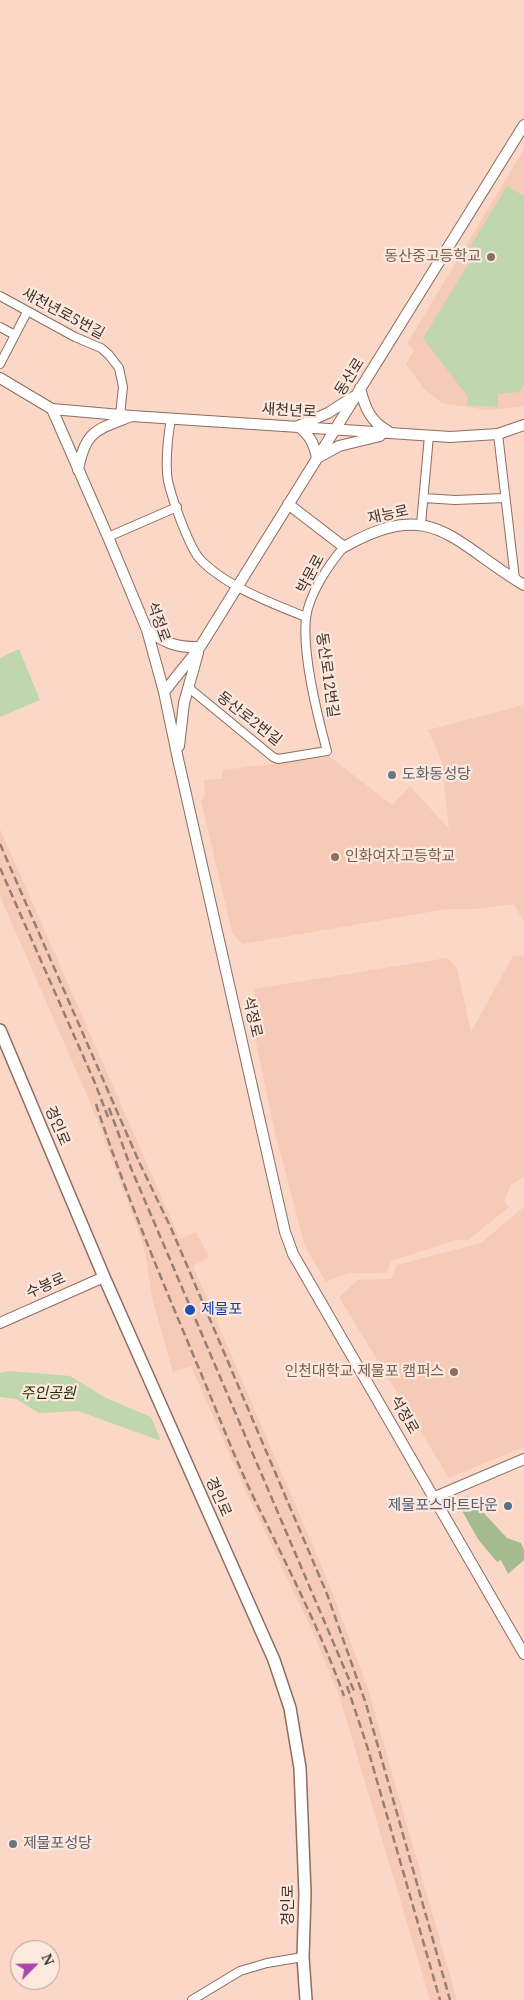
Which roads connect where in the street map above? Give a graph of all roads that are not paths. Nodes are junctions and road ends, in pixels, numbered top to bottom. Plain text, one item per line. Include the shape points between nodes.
1 (524, 126) edge
2 (0, 296) edge
3 (27, 312) junction
4 (0, 327) edge
5 (14, 335) junction
6 (0, 364) edge
7 (0, 378) edge
8 (359, 391) junction
9 (52, 409) junction
10 (120, 415) junction
11 (132, 416) junction
12 (170, 419) junction
13 (298, 426) junction
14 (524, 426) edge
15 (335, 429) junction
16 (391, 433) junction
17 (498, 434) junction
18 (430, 436) junction
19 (317, 458) junction
20 (78, 471) junction
21 (424, 498) junction
22 (505, 498) junction
23 (288, 504) junction
24 (177, 507) junction
25 (421, 524) junction
26 (108, 537) junction
27 (344, 547) junction
28 (519, 582) edge
29 (238, 586) junction
30 (306, 616) junction
31 (147, 630) junction
32 (200, 647) junction
33 (189, 688) junction
34 (164, 692) junction
35 (327, 751) joint
36 (178, 759) junction
37 (0, 1030) edge
38 (104, 1277) junction
39 (0, 1323) edge
40 (524, 1459) edge
41 (435, 1497) junction
42 (524, 1654) edge
43 (303, 1957) junction
44 (192, 2000) edge
45 (306, 2000) edge

1 - 8 main road, 동산로
2 - 3 street, 새천년로5번길
3 - 5 street
3 - 10 street, 새천년로5번길 via 109,355 119,368 123,387
4 - 5 street
5 - 6 street
7 - 9 main road
8 - 13 main road via 328,413
8 - 15 main road, 동산로
8 - 16 main road via 377,426
9 - 10 main road, 새천년로
9 - 20 main road, 석정로
10 - 11 main road, 새천년로
11 - 12 main road, 새천년로
11 - 20 main road via 106,426 90,437 81,453
12 - 13 main road, 새천년로
12 - 24 street, 동산로12번길 via 166,471
13 - 15 main road, 새천년로
13 - 19 main road via 310,436
14 - 17 main road, 새천년로
15 - 16 main road, 새천년로
15 - 19 main road, 동산로
16 - 18 main road, 새천년로
16 - 19 main road via 339,446
17 - 18 main road, 새천년로
17 - 22 street
18 - 21 street
19 - 23 main road, 동산로
20 - 26 main road, 석정로
21 - 22 street
21 - 25 street
22 - 28 street
23 - 27 main road
23 - 29 main road, 동산로
24 - 26 street
24 - 29 street, 동산로12번길 via 196,554
25 - 27 main road, 재능로 via 380,529
25 - 28 main road, 재능로 via 449,534
26 - 31 main road, 석정로
27 - 30 street, 박문로 via 316,588
29 - 30 street, 동산로12번길 via 277,606
29 - 32 main road, 동산로
30 - 35 street, 동산로12번길 via 312,687
31 - 32 main road via 168,644
31 - 34 main road, 석정로
32 - 33 main road
32 - 34 main road, 동산로
33 - 35 street, 동산로2번길 via 273,757 278,759
33 - 36 main road via 183,710
34 - 36 main road, 석정로
36 - 41 main road, 석정로 via 285,1232 293,1254
37 - 38 main road, 경인로
38 - 39 main road, 수봉로
38 - 43 main road, 경인로 via 274,1660 290,1708 300,1768 305,1894
40 - 41 main road
41 - 42 main road, 석정로
43 - 44 street via 240,1971
43 - 45 main road, 경인로

